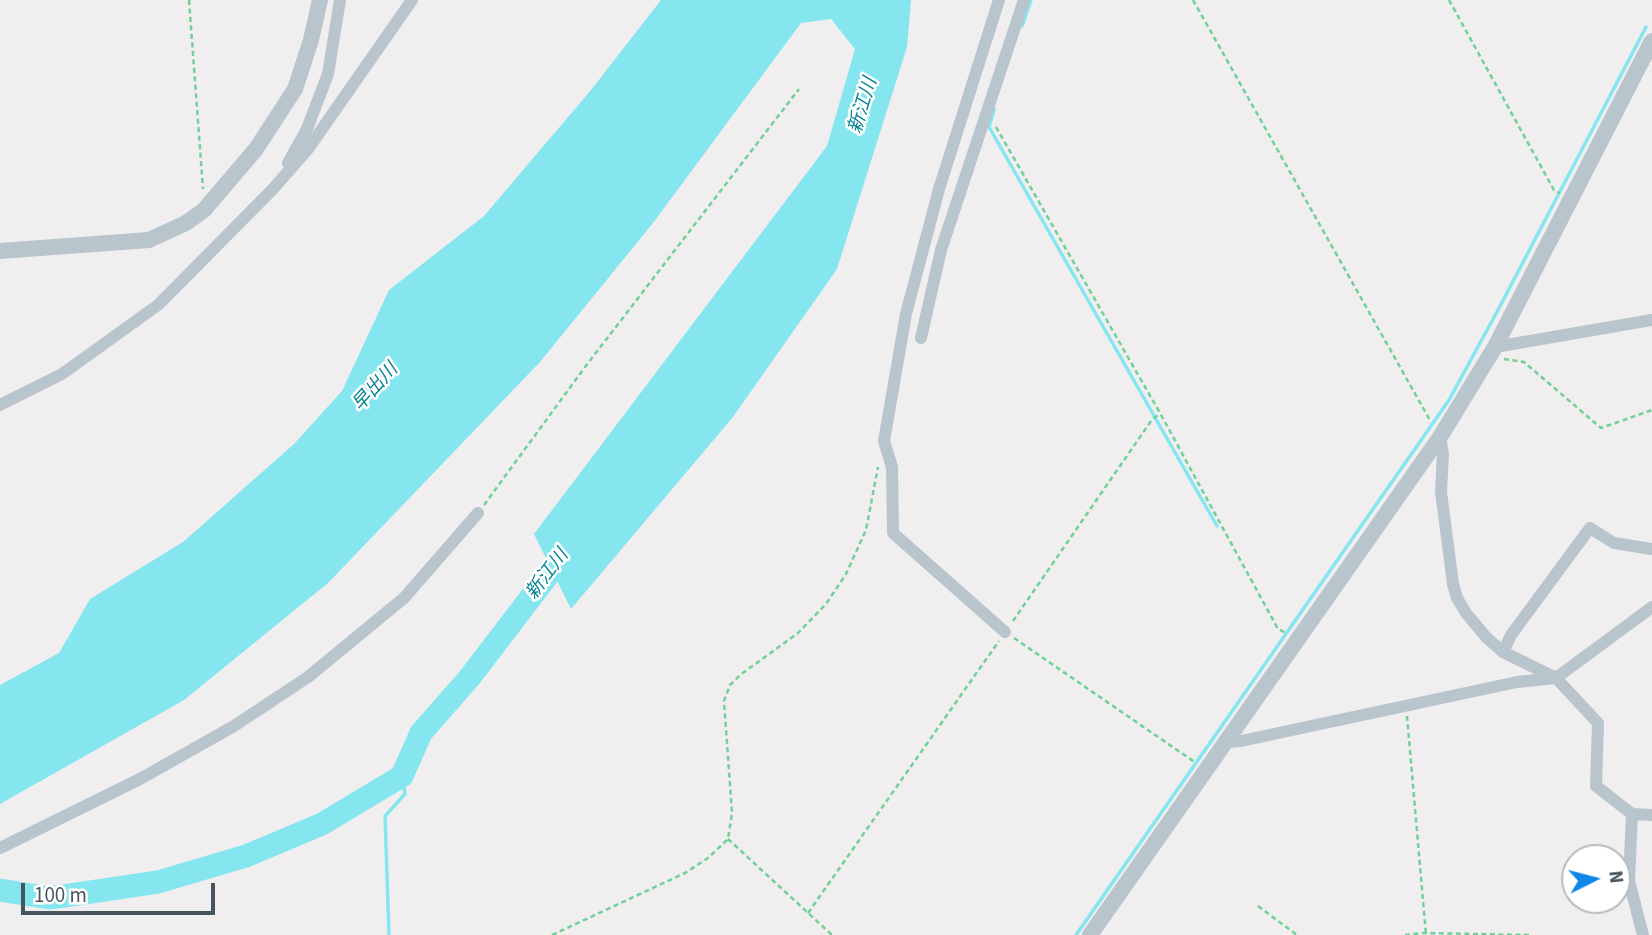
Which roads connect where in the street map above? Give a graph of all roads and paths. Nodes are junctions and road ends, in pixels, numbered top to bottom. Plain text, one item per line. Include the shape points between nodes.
1 (189, 0) edge
2 (320, 0) edge
3 (340, 0) edge
4 (411, 0) edge
5 (999, 0) edge
6 (1024, 0) edge
7 (1192, 0) edge
8 (1449, 0) edge
9 (1652, 41) edge
10 (799, 89) dead end
11 (986, 110) junction
12 (272, 190) junction
13 (1572, 198) junction
14 (204, 210) junction
15 (0, 251) edge
16 (1652, 320) edge
17 (921, 338) dead end
18 (1492, 351) junction
19 (0, 405) edge
20 (1652, 410) edge
21 (1160, 413) junction
22 (1440, 437) junction
23 (878, 466) dead end
24 (478, 513) joint
25 (1652, 549) edge
26 (1652, 607) edge
27 (1005, 632) junction
28 (1298, 640) junction
29 (1503, 652) junction
30 (1556, 678) junction
31 (1406, 706) junction
32 (1227, 742) junction
33 (1207, 770) junction
34 (1632, 814) junction
35 (1652, 815) edge
36 (728, 839) junction
37 (0, 848) edge
38 (1258, 906) dead end
39 (808, 913) junction
40 (1426, 934) edge
41 (552, 935) edge
42 (832, 935) edge
43 (1090, 935) edge
44 (1297, 935) edge
45 (1405, 935) edge
46 (1532, 935) edge
47 (1643, 935) edge

1 - 14 path
2 - 14 street via 295,89 256,149
3 - 12 street via 328,74 307,129
4 - 12 street via 308,149
5 - 27 street via 909,301 884,441 892,467 893,533
6 - 11 street
7 - 22 path
8 - 13 path via 1554,190
9 - 13 street
10 - 24 path via 584,367
11 - 17 street via 941,250
11 - 21 path
12 - 19 street via 158,304 62,374
13 - 18 street
14 - 15 street via 149,240
16 - 18 street
18 - 20 path via 1524,362 1601,428
18 - 22 street
21 - 27 path
21 - 28 path via 1278,629
22 - 28 street
22 - 29 street via 1441,492 1457,598
23 - 36 path via 866,530 826,604 798,633 730,685 724,701 732,813
24 - 37 street via 404,598 308,677 140,779
25 - 29 street via 1614,543 1590,527
26 - 30 street
27 - 33 path
27 - 39 path
28 - 32 street
29 - 30 street
30 - 31 street
30 - 34 street via 1598,723 1596,786
31 - 32 street
31 - 40 path
32 - 33 street
33 - 43 street
34 - 35 street
34 - 47 street via 1629,881
36 - 39 path
36 - 41 path via 685,873
38 - 44 path
39 - 42 path
40 - 45 path
40 - 46 path

